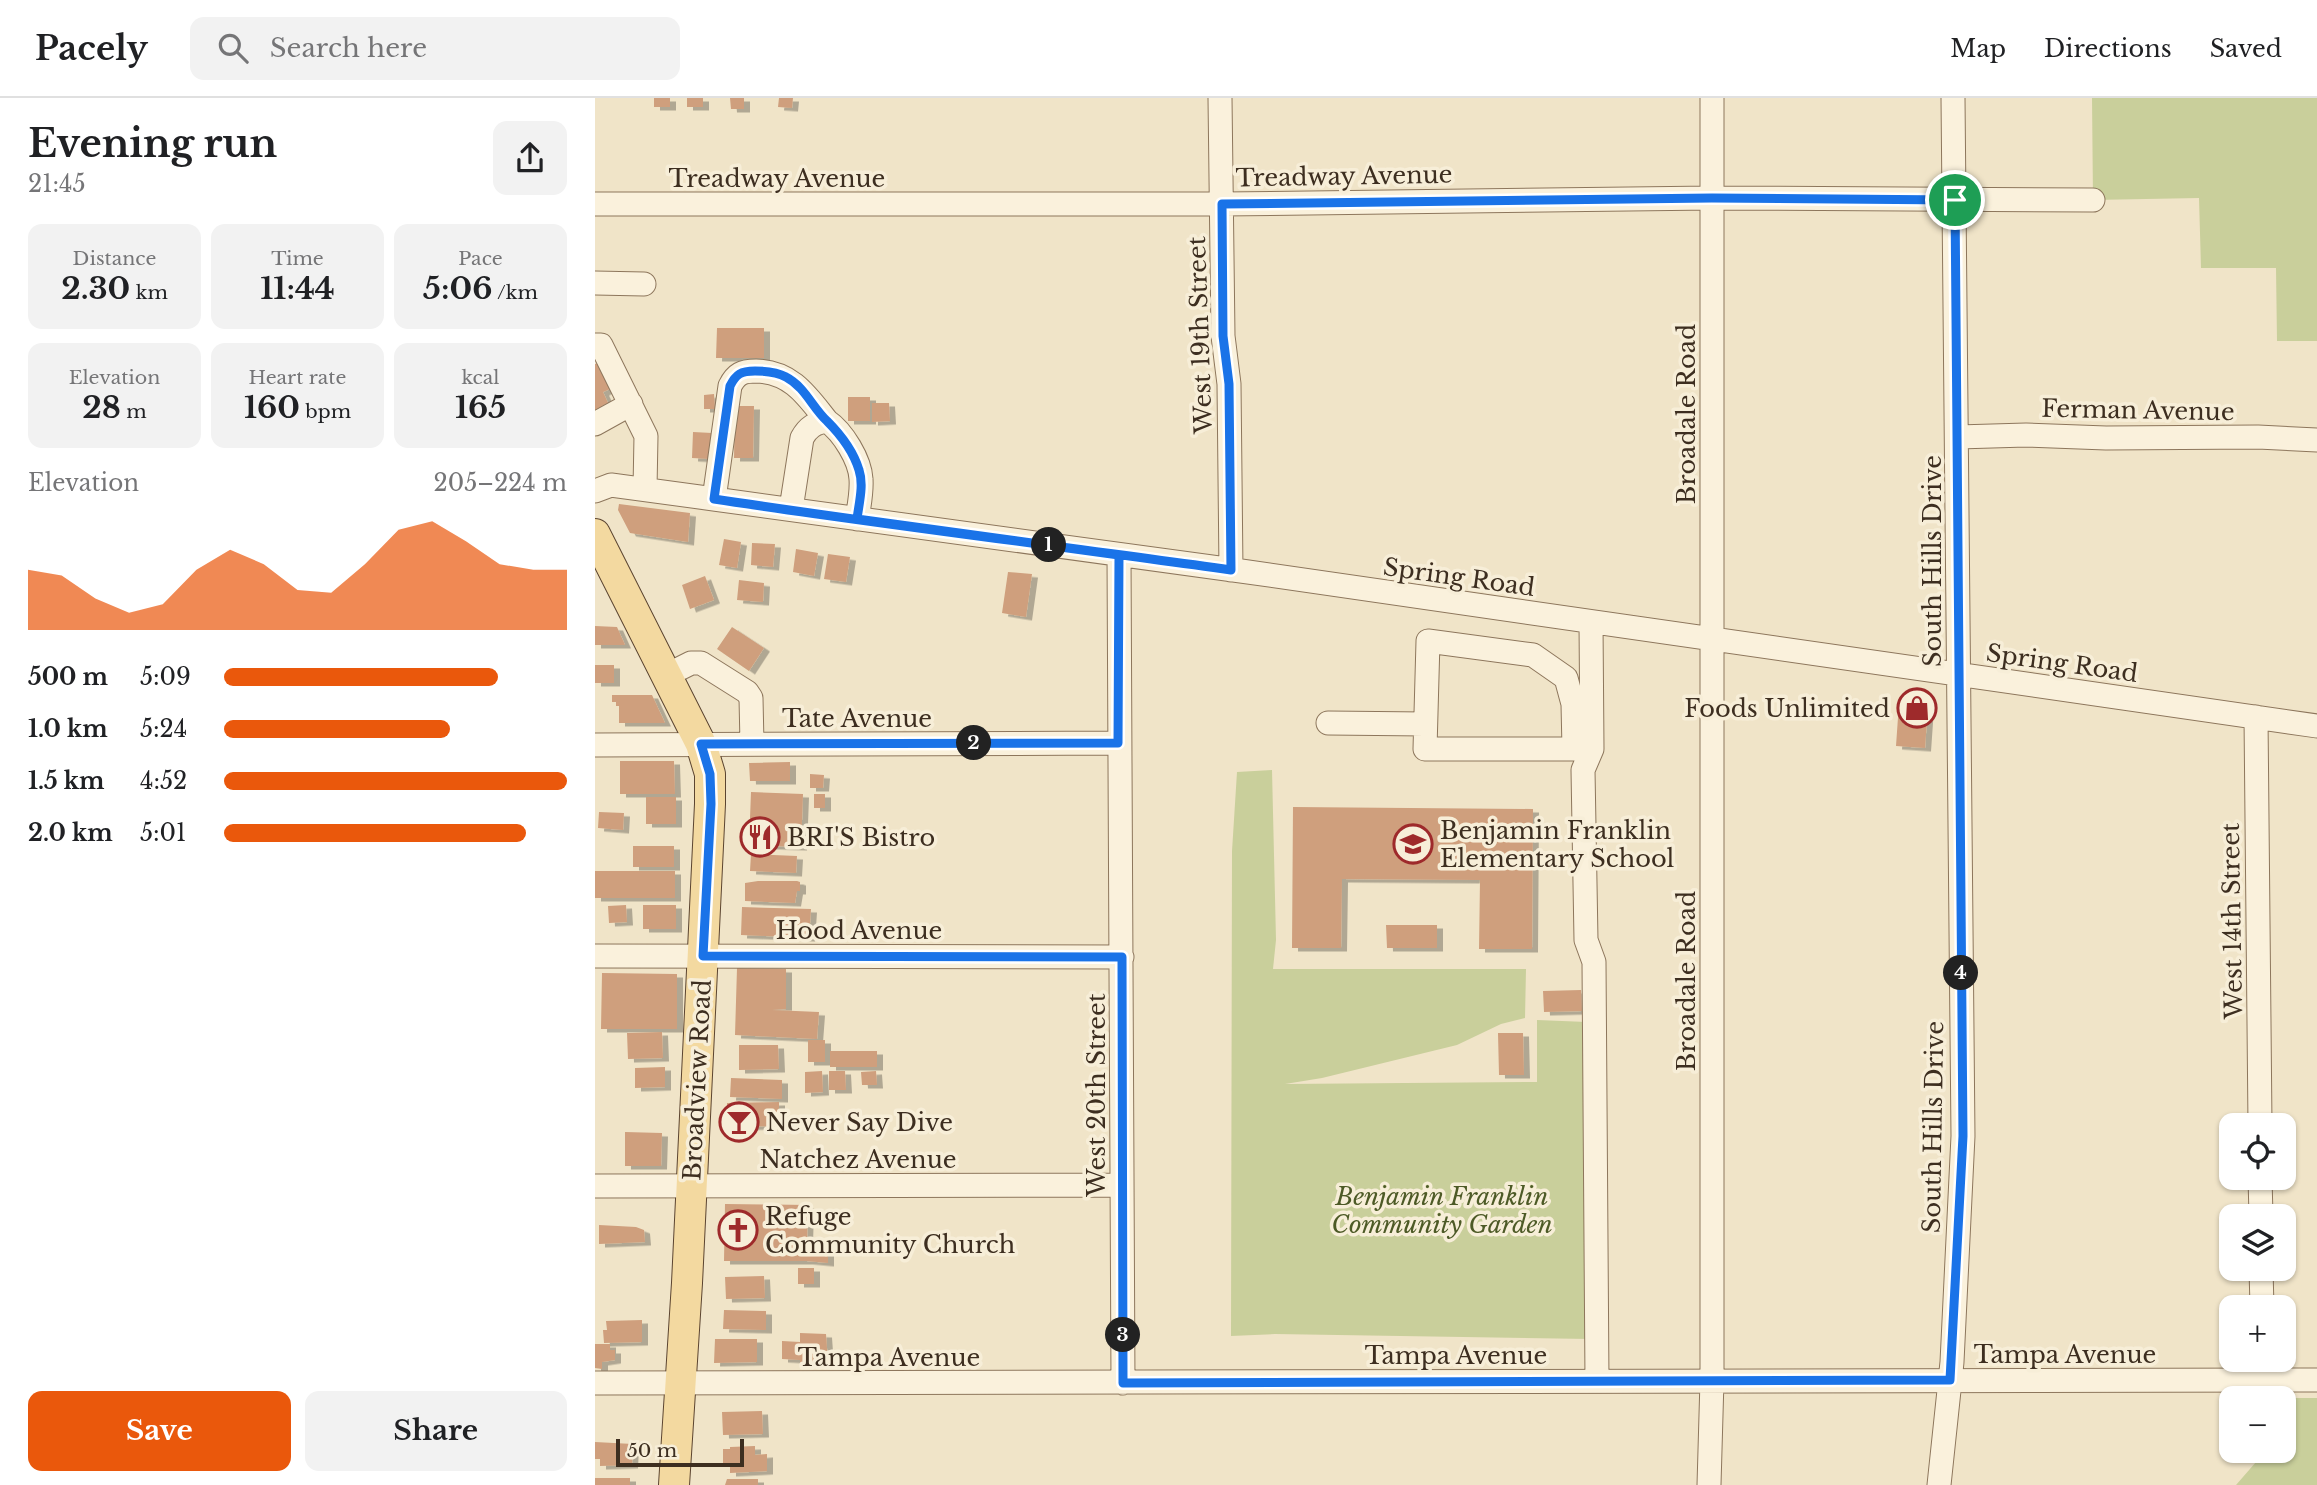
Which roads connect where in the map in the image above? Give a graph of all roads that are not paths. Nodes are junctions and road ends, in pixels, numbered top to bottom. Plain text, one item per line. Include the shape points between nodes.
1 (1220, 98) edge
2 (1712, 98) edge
3 (1953, 98) edge
4 (1712, 198) junction
5 (1955, 200) junction
6 (2093, 200) dead end
7 (595, 204) edge
8 (1222, 204) junction
9 (595, 283) edge
10 (644, 284) dead end
11 (595, 345) edge
12 (631, 404) junction
13 (827, 421) junction
14 (595, 424) edge
15 (1958, 437) junction
16 (2317, 440) edge
17 (645, 489) junction
18 (595, 491) edge
19 (714, 499) junction
20 (791, 509) junction
21 (857, 519) junction
22 (595, 534) edge
23 (1119, 555) junction
24 (1231, 570) junction
25 (1591, 623) junction
26 (1712, 640) junction
27 (667, 675) junction
28 (1959, 675) junction
29 (2256, 717) junction
30 (1328, 723) dead end
31 (1425, 724) junction
32 (2317, 726) edge
33 (1118, 743) junction
34 (701, 744) junction
35 (752, 744) junction
36 (595, 745) edge
37 (1583, 749) junction
38 (595, 956) edge
39 (703, 956) junction
40 (1122, 957) junction
41 (2260, 1113) edge
42 (692, 1185) junction
43 (1122, 1185) junction
44 (595, 1186) edge
45 (2219, 1371) edge
46 (2273, 1372) edge
47 (1712, 1380) junction
48 (1950, 1380) junction
49 (2317, 1380) edge
50 (1597, 1381) junction
51 (595, 1383) edge
52 (680, 1383) junction
53 (1123, 1383) junction
54 (674, 1485) edge
55 (1709, 1485) edge
56 (1939, 1485) edge

1 - 8 street, West 19th Street
2 - 4 street, Broadale Road
3 - 5 street, South Hills Drive
4 - 5 street, Treadway Avenue
4 - 8 street, Treadway Avenue
4 - 26 street, Broadale Road
5 - 6 street, Treadway Avenue
5 - 15 street, South Hills Drive
7 - 8 street, Treadway Avenue
8 - 24 street, West 19th Street
9 - 10 street
11 - 12 street via 601,345
12 - 14 street
12 - 17 street via 646,436
13 - 19 street via 787,377 756,371 735,376
13 - 20 street via 806,430 802,438
13 - 21 street via 839,432 859,469
15 - 16 street, Ferman Avenue
15 - 28 street, South Hills Drive
17 - 18 street, Spring Road via 611,485
17 - 19 street, Spring Road
19 - 20 street, Spring Road
20 - 21 street, Spring Road
21 - 23 street, Spring Road
22 - 27 main road, Broadview Road
23 - 24 street, Spring Road
23 - 33 street, West 20th Street
24 - 25 street, Spring Road
25 - 26 street, Spring Road
25 - 37 street
26 - 28 street, Spring Road
26 - 47 street, Broadale Road
27 - 34 main road, Broadview Road
27 - 35 street via 701,663 747,692
28 - 29 street, Spring Road
28 - 48 street, South Hills Drive via 1963,1136
29 - 32 street, Spring Road
29 - 41 street, West 14th Street
30 - 31 street
31 - 37 street via 1425,749
31 - 37 street via 1428,641 1533,655 1566,678
33 - 35 street, Tate Avenue
33 - 40 street, West 20th Street
34 - 35 street, Tate Avenue
34 - 36 street, Tate Avenue
34 - 39 main road, Broadview Road via 710,774 711,804
37 - 50 street via 1586,940 1594,962
38 - 39 street, Hood Avenue
39 - 40 street, Hood Avenue
39 - 42 main road, Broadview Road
40 - 43 street, West 20th Street
42 - 43 street, Natchez Avenue
42 - 44 street, Natchez Avenue
42 - 52 main road, Broadview Road
43 - 53 street, West 20th Street
45 - 48 street, Tampa Avenue
46 - 49 street, Tampa Avenue
47 - 48 street, Tampa Avenue
47 - 50 street, Tampa Avenue
47 - 55 street, Broadale Road
48 - 56 street, South Hills Drive
50 - 53 street, Tampa Avenue
51 - 52 street, Tampa Avenue
52 - 53 street, Tampa Avenue
52 - 54 main road, Broadview Road

